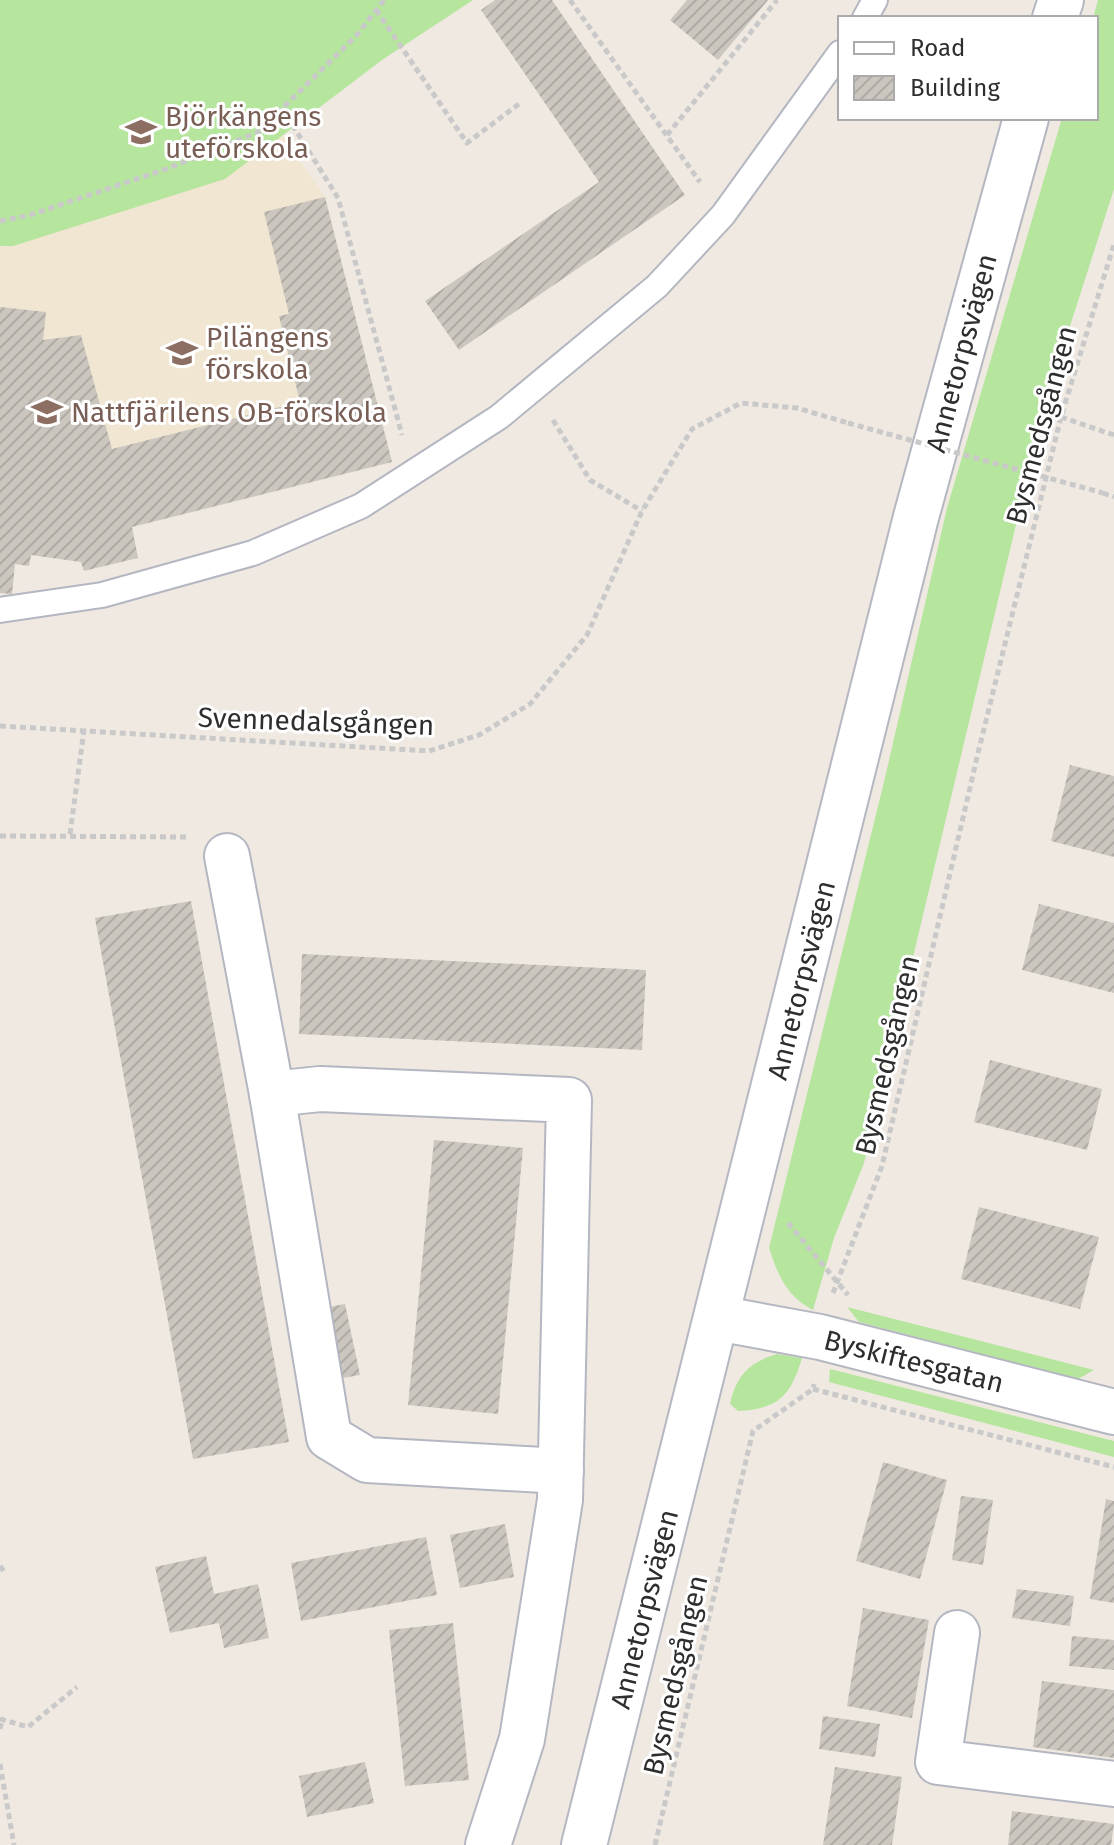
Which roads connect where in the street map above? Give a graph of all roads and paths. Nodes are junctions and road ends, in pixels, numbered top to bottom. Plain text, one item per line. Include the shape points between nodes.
1 (384, 0) edge
2 (570, 0) edge
3 (777, 0) edge
4 (376, 10) junction
5 (838, 56) edge
6 (519, 104) dead end
7 (282, 108) junction
8 (1025, 120) edge
9 (667, 135) junction
10 (723, 215) junction
11 (0, 221) edge
12 (1114, 244) edge
13 (533, 389) junction
14 (1061, 417) junction
15 (1114, 435) edge
16 (412, 473) junction
17 (1114, 497) edge
18 (642, 511) junction
19 (0, 610) edge
20 (0, 726) edge
21 (84, 730) junction
22 (70, 834) junction
23 (0, 836) edge
24 (227, 856) joint
25 (272, 1094) junction
26 (786, 1220) dead end
27 (837, 1279) junction
28 (851, 1299) dead end
29 (717, 1318) junction
30 (820, 1337) junction
31 (813, 1389) junction
32 (1112, 1404) edge
33 (1114, 1467) edge
34 (561, 1471) junction
35 (0, 1566) edge
36 (6, 1574) dead end
37 (957, 1633) dead end
38 (77, 1687) dead end
39 (1, 1720) edge
40 (0, 1729) edge
41 (0, 1764) edge
42 (1114, 1784) edge
43 (14, 1845) edge
44 (488, 1845) edge
45 (584, 1845) edge
46 (655, 1845) edge

1 - 4 path
2 - 9 path
3 - 9 path
4 - 6 path via 467,143
4 - 7 path
5 - 10 lane
7 - 11 path via 258,132 179,164
7 - 16 path via 338,198
8 - 29 street, Annetorpsvägen via 916,517
9 - 10 path
10 - 13 lane via 657,286
12 - 14 path, Bysmedsgången
13 - 16 lane
13 - 18 path via 590,480
14 - 15 path
14 - 27 path, Bysmedsgången via 882,1166
16 - 19 lane via 361,506 253,553 102,595
17 - 18 path, Svennedalsgången, bridge via 797,408 741,403 692,429
18 - 21 path, Svennedalsgången via 587,635 530,704 479,735 429,751
20 - 21 path, Svennedalsgången
21 - 22 path
22 - 23 path
22 - 24 path via 207,837
24 - 25 street
25 - 34 street via 329,1437 367,1460
25 - 34 street via 320,1089 569,1100
26 - 27 path
27 - 28 path
27 - 30 path, Bysmedsgången
29 - 30 street, Byskiftesgatan
29 - 45 street, Annetorpsvägen
30 - 31 path, Bysmedsgången
30 - 32 street, Byskiftesgatan
31 - 33 path
31 - 46 path, Bysmedsgången via 753,1431
34 - 44 street via 522,1739
35 - 36 path
37 - 42 street via 938,1762
38 - 39 path via 28,1727
39 - 40 path
41 - 43 path

